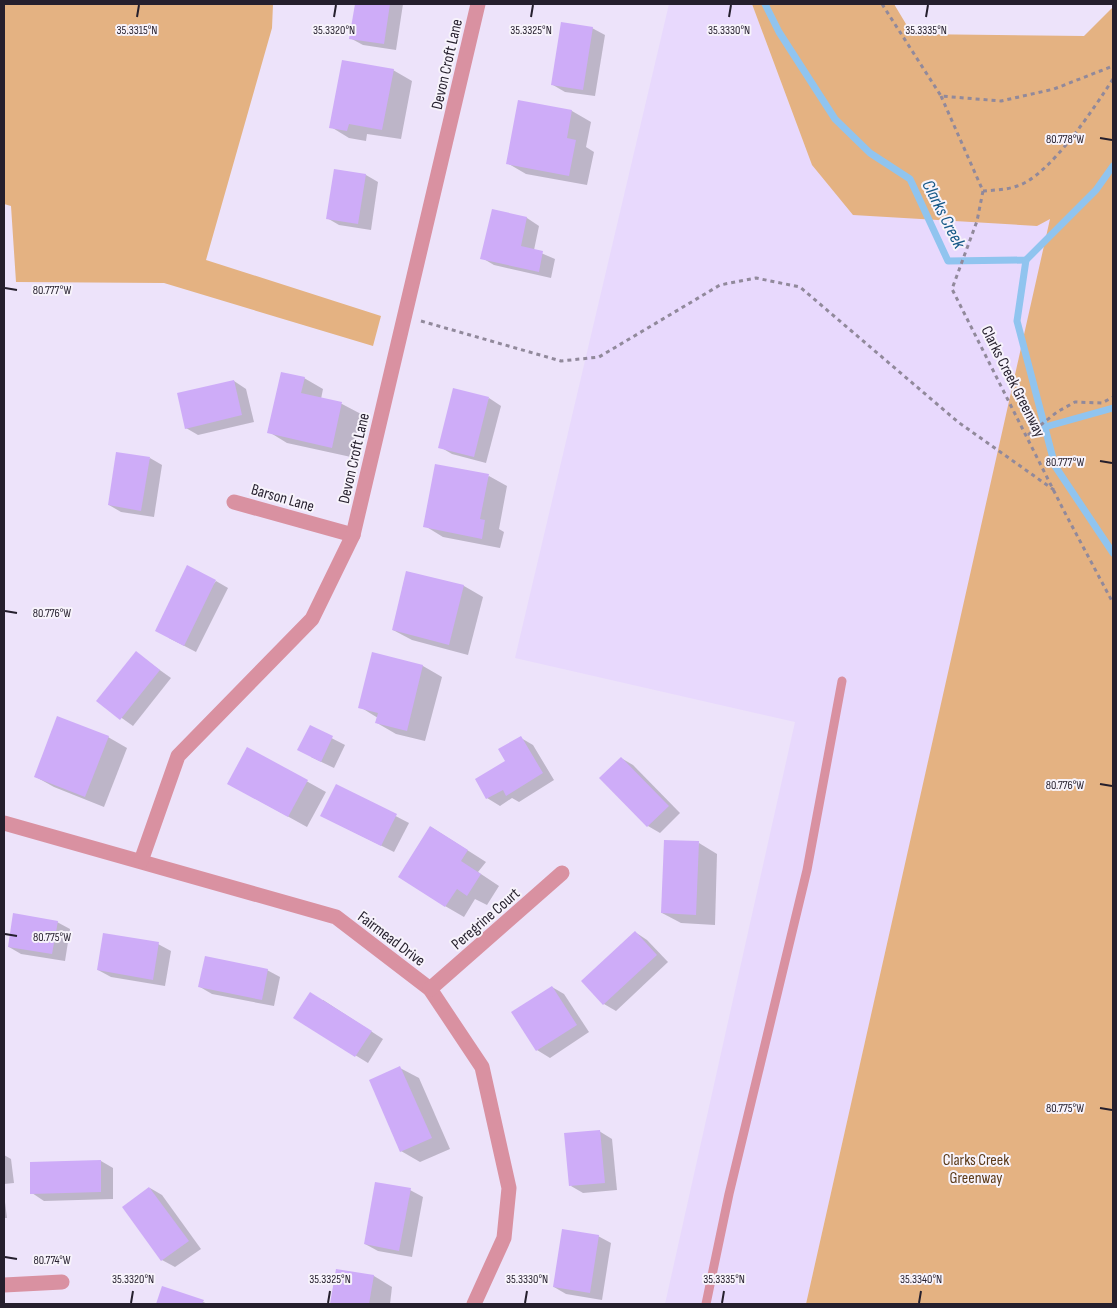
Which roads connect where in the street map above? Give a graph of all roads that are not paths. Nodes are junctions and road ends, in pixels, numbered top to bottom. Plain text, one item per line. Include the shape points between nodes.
1 (478, 4) edge
2 (234, 502) dead end
3 (353, 535) junction
4 (842, 681) dead end
5 (4, 824) edge
6 (142, 862) junction
7 (562, 873) dead end
8 (430, 989) junction
9 (62, 1282) dead end
10 (4, 1285) edge
11 (474, 1304) edge
12 (706, 1304) edge

1 - 3 street, Devon Croft Lane
2 - 3 street, Barson Lane
3 - 6 street, Devon Croft Lane via 312,619 178,756
4 - 12 lane via 807,870 729,1194
5 - 6 street, Fairmead Drive
6 - 8 street, Fairmead Drive via 336,918
7 - 8 street, Peregrine Court
8 - 11 street, Fairmead Drive via 482,1066 509,1188 504,1238
9 - 10 street

